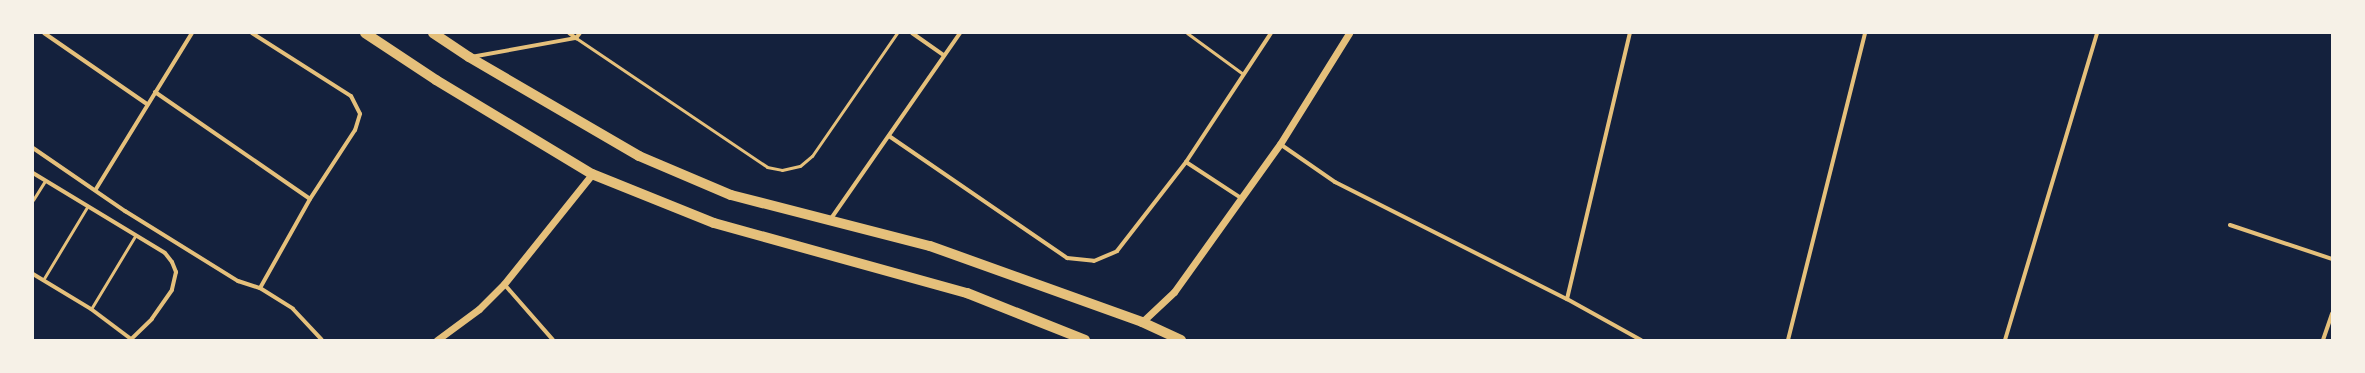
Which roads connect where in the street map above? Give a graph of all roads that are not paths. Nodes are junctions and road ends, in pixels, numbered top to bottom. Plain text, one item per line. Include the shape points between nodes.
1 (44, 33) edge
2 (192, 33) edge
3 (252, 33) edge
4 (365, 33) edge
5 (433, 33) edge
6 (569, 33) edge
7 (580, 33) edge
8 (897, 33) edge
9 (912, 33) edge
10 (960, 33) edge
11 (1187, 33) edge
12 (1271, 33) edge
13 (1349, 33) edge
14 (1630, 33) edge
15 (1865, 33) edge
16 (2097, 33) edge
17 (576, 38) junction
18 (944, 55) junction
19 (469, 57) junction
20 (1243, 74) junction
21 (155, 92) junction
22 (147, 104) junction
23 (888, 136) junction
24 (1280, 144) junction
25 (33, 148) edge
26 (1186, 162) junction
27 (33, 173) edge
28 (592, 174) junction
29 (45, 181) junction
30 (96, 188) junction
31 (1241, 198) junction
32 (33, 200) edge
33 (310, 200) junction
34 (87, 207) junction
35 (830, 220) junction
36 (2230, 225) dead end
37 (135, 236) junction
38 (2332, 258) edge
39 (33, 274) edge
40 (43, 280) junction
41 (504, 284) junction
42 (260, 288) junction
43 (1567, 300) junction
44 (90, 309) junction
45 (2332, 314) edge
46 (1142, 322) junction
47 (1081, 339) edge
48 (130, 340) edge
49 (322, 340) edge
50 (437, 340) edge
51 (553, 340) edge
52 (1181, 340) edge
53 (1641, 340) edge
54 (1788, 340) edge
55 (2005, 340) edge
56 (2323, 340) edge

1 - 22 street
2 - 21 street
3 - 33 street via 350,96 360,114 355,130
4 - 28 main road via 436,80
5 - 19 main road
6 - 17 street
7 - 17 street
8 - 17 lane via 812,156 800,166 782,170 767,167
9 - 18 street
10 - 18 street
11 - 20 lane
12 - 20 street
13 - 24 street
14 - 43 street
15 - 54 street
16 - 55 street
17 - 19 street
18 - 23 street
19 - 35 main road via 639,156 731,194
20 - 26 street
21 - 22 street
21 - 33 street
22 - 30 street
23 - 26 street via 1067,258 1080,261 1094,260 1117,251
23 - 35 street
24 - 31 street
24 - 43 street via 1335,182
25 - 30 street
26 - 31 street
27 - 29 street
28 - 41 street
28 - 47 main road via 714,223 967,293
29 - 32 lane
29 - 34 street
30 - 42 street via 125,211 238,281
31 - 46 street via 1174,292
33 - 42 street
34 - 37 street
34 - 40 lane
35 - 46 main road via 930,246
36 - 38 street
37 - 44 lane
37 - 48 street via 165,253 176,272 172,290 152,319
39 - 40 street
40 - 44 street
41 - 50 street via 479,309
41 - 51 street
42 - 49 street via 294,309
43 - 53 street
44 - 48 street
45 - 56 street
46 - 52 main road

